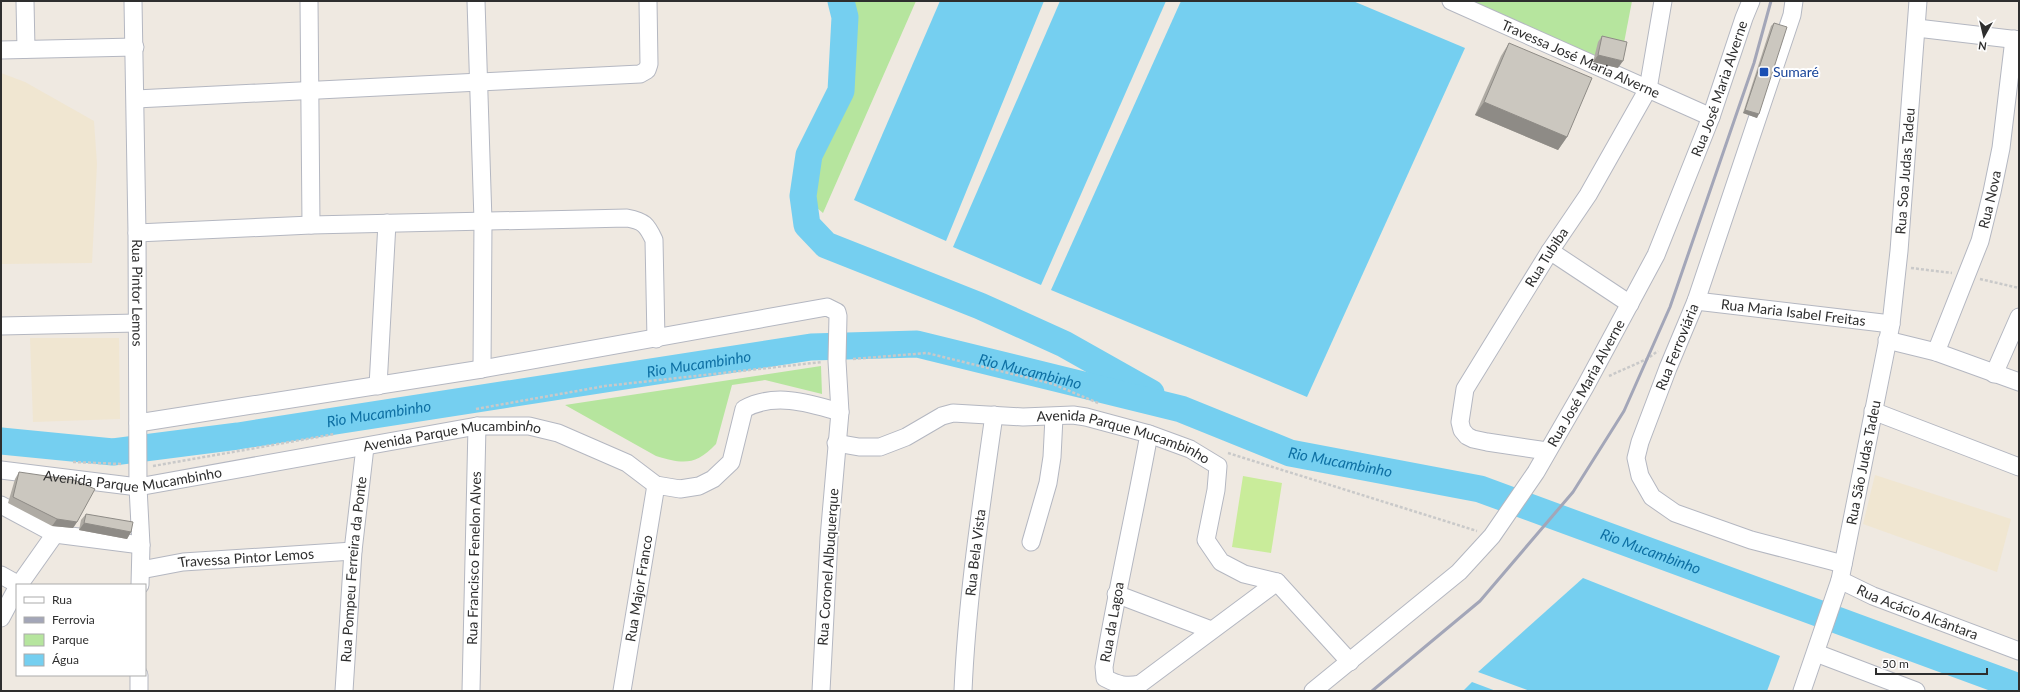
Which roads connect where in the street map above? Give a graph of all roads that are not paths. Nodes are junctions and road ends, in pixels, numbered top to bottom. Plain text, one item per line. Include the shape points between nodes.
1 (25, 1) edge
2 (133, 1) edge
3 (309, 1) edge
4 (476, 1) edge
5 (648, 1) edge
6 (1451, 1) edge
7 (1664, 1) edge
8 (1751, 1) edge
9 (1794, 1) edge
10 (1918, 1) edge
11 (1917, 28) junction
12 (2016, 39) edge
13 (135, 47) junction
14 (26, 49) junction
15 (1, 50) edge
16 (478, 81) junction
17 (1648, 89) junction
18 (309, 90) junction
19 (136, 99) junction
20 (1711, 117) junction
21 (483, 221) junction
22 (387, 223) junction
23 (311, 225) junction
24 (137, 233) junction
25 (1550, 251) junction
26 (1696, 301) junction
27 (1630, 304) junction
28 (2019, 317) edge
29 (137, 323) junction
30 (1, 326) edge
31 (1889, 332) junction
32 (656, 339) junction
33 (1936, 352) junction
34 (482, 369) junction
35 (1994, 374) junction
36 (2019, 382) edge
37 (378, 386) junction
38 (1873, 411) junction
39 (840, 412) junction
40 (994, 415) junction
41 (1054, 417) junction
42 (477, 426) junction
43 (138, 427) junction
44 (1149, 434) junction
45 (836, 443) junction
46 (365, 447) junction
47 (1547, 451) junction
48 (2019, 467) edge
49 (1, 470) edge
50 (656, 485) junction
51 (138, 487) junction
52 (1, 505) edge
53 (55, 534) junction
54 (1031, 542) dead end
55 (141, 544) junction
56 (353, 551) junction
57 (1, 575) edge
58 (1840, 576) junction
59 (140, 578) edge
60 (1277, 582) junction
61 (17, 584) edge
62 (20, 584) edge
63 (16, 590) edge
64 (1116, 594) junction
65 (1, 618) edge
66 (1211, 630) junction
67 (1817, 651) junction
68 (2019, 651) edge
69 (1350, 662) junction
70 (139, 676) edge
71 (139, 691) edge
72 (344, 691) edge
73 (471, 691) edge
74 (622, 691) edge
75 (821, 691) edge
76 (963, 691) edge
77 (1313, 691) edge
78 (1802, 691) edge
79 (1916, 691) edge

1 - 14 street
2 - 13 street, Rua Pintor Lemos
3 - 18 street
4 - 16 street
5 - 16 street via 650,64 647,70 640,74
6 - 17 street, Travessa José Maria Alverne
7 - 17 street, Rua Tubiba
8 - 20 street, Rua José Maria Alverne
9 - 26 street, Rua Ferroviária via 1792,16
10 - 11 street, Rua Soa Judas Tadeu
11 - 12 street
11 - 31 street, Rua Soa Judas Tadeu
12 - 33 street, Rua Nova via 2001,148 1980,241
13 - 14 street
13 - 19 street, Rua Pintor Lemos
14 - 15 street
16 - 18 street
16 - 21 street
17 - 20 street, Travessa José Maria Alverne
17 - 25 street, Rua Tubiba via 1588,195
18 - 19 street
18 - 23 street
19 - 24 street, Rua Pintor Lemos
20 - 27 street, Rua José Maria Alverne via 1656,255
21 - 22 street
21 - 32 street via 627,218 640,221 649,229 654,240
21 - 34 street
22 - 23 street
22 - 37 street
23 - 24 street
24 - 29 street, Rua Pintor Lemos
25 - 27 street
25 - 47 street, Rua Tubiba via 1465,389 1460,417 1462,430 1473,439
26 - 31 street, Rua Maria Isabel Freitas
26 - 58 street, Rua Ferroviária via 1640,442 1636,458 1640,476 1652,497 1675,513
27 - 47 street, Rua José Maria Alverne
28 - 35 street
29 - 30 street
29 - 43 street, Rua Pintor Lemos
31 - 33 street, Rua Maria Isabel Freitas
31 - 38 street, Rua São Judas Tadeu
32 - 34 street
32 - 39 street, Rua Coronel Albuquerque via 827,307 835,310 838,316
33 - 35 street, Rua Maria Isabel Freitas
34 - 37 street
35 - 36 street, Rua Maria Isabel Freitas
37 - 43 street
38 - 48 street
38 - 58 street, Rua São Judas Tadeu
39 - 45 street, Rua Coronel Albuquerque
39 - 50 street, Avenida Parque Mucambinho via 784,399 753,404 744,410 731,462 721,473 699,486 680,489
40 - 41 street, Avenida Parque Mucambinho
40 - 45 street, Avenida Parque Mucambinho via 953,413 942,416 906,437 880,447 859,448
40 - 76 street, Rua Bela Vista via 977,533
41 - 44 street, Avenida Parque Mucambinho via 1086,417
41 - 54 street via 1048,483
42 - 46 street, Avenida Parque Mucambinho
42 - 50 street, Avenida Parque Mucambinho via 530,426 558,433 628,463
42 - 73 street, Rua Francisco Fenelon Alves
43 - 51 street, Rua Pintor Lemos
44 - 60 street, Avenida Parque Mucambinho via 1190,449 1218,466 1206,540 1221,562 1244,574
44 - 64 street, Rua da Lagoa
45 - 75 street, Rua Coronel Albuquerque
46 - 51 street, Avenida Parque Mucambinho
46 - 56 street, Rua Pompeu Ferreira da Ponte
47 - 69 street, Rua José Maria Alverne via 1536,472 1492,536 1459,572
49 - 51 street, Avenida Parque Mucambinho
50 - 74 street, Rua Major Franco
51 - 55 street, Rua Pintor Lemos
52 - 53 street
53 - 55 street
53 - 62 street
55 - 59 street, Rua Pintor Lemos
56 - 59 street, Travessa Pintor Lemos via 183,562
56 - 72 street, Rua Pompeu Ferreira da Ponte
57 - 61 street
58 - 67 street, Rua São Judas Tadeu
58 - 68 street, Rua Acácio Alcântara via 1873,596
60 - 66 street, Rua da Lagoa
60 - 69 street
63 - 65 street
64 - 66 street
64 - 66 street, Rua da Lagoa via 1104,667 1105,678 1116,684 1140,684
67 - 78 street, Rua São Judas Tadeu
67 - 79 street
69 - 77 street, Rua José Maria Alverne
70 - 71 street

